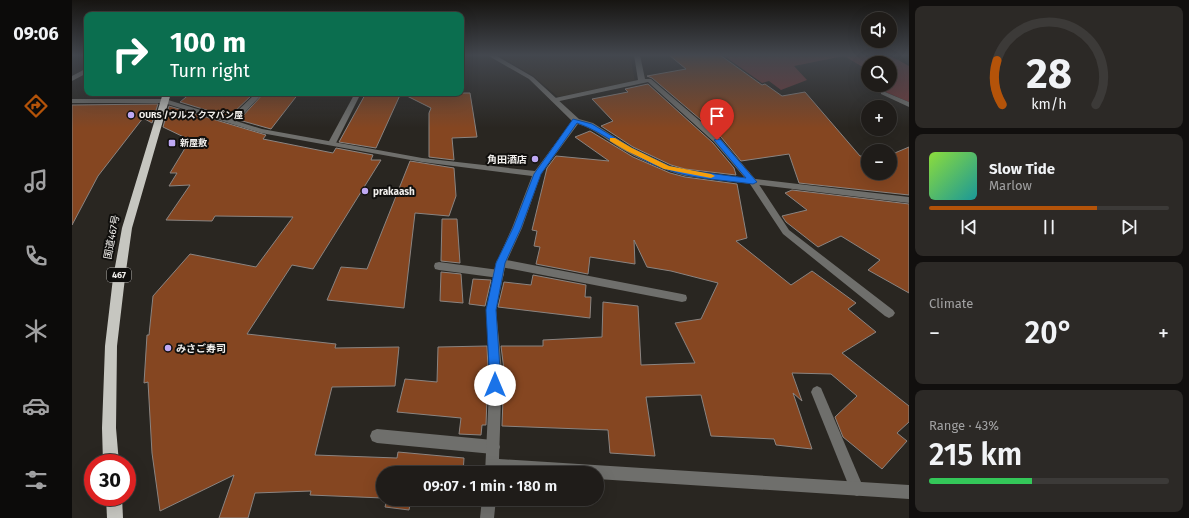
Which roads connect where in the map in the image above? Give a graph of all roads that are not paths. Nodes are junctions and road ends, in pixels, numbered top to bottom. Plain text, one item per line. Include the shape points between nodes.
1 (532, 79) edge
2 (642, 81) joint
3 (883, 94) dead end
4 (257, 96) edge
5 (356, 96) edge
6 (166, 97) edge
7 (555, 100) junction
8 (72, 101) edge
9 (909, 105) edge
10 (232, 121) junction
11 (576, 121) junction
12 (332, 142) junction
13 (538, 174) junction
14 (753, 182) junction
15 (909, 200) edge
16 (439, 266) dead end
17 (500, 268) junction
18 (682, 298) dead end
19 (890, 313) dead end
20 (816, 392) dead end
21 (377, 436) dead end
22 (493, 447) junction
23 (111, 454) edge
24 (492, 466) edge
25 (604, 475) edge
26 (857, 489) junction
27 (909, 492) edge
28 (114, 506) edge
29 (488, 506) edge
30 (115, 518) edge
31 (487, 518) edge

1 - 7 street
2 - 7 street
2 - 14 street via 649,80 717,140
3 - 9 street
4 - 10 street
5 - 12 street
6 - 8 street
6 - 10 street
6 - 23 highway, 国道467号 / 467 via 127,228 119,278 111,346 109,428
7 - 11 street
10 - 12 street via 261,131
11 - 13 street
11 - 14 street via 590,125 629,150 667,168
12 - 13 street via 422,160
13 - 17 street
14 - 15 street
14 - 19 street via 786,232
16 - 17 street
17 - 18 street
17 - 22 street via 491,310 496,370
20 - 26 street
21 - 22 street
22 - 24 street
25 - 26 street
26 - 27 street
28 - 30 highway
29 - 31 street

